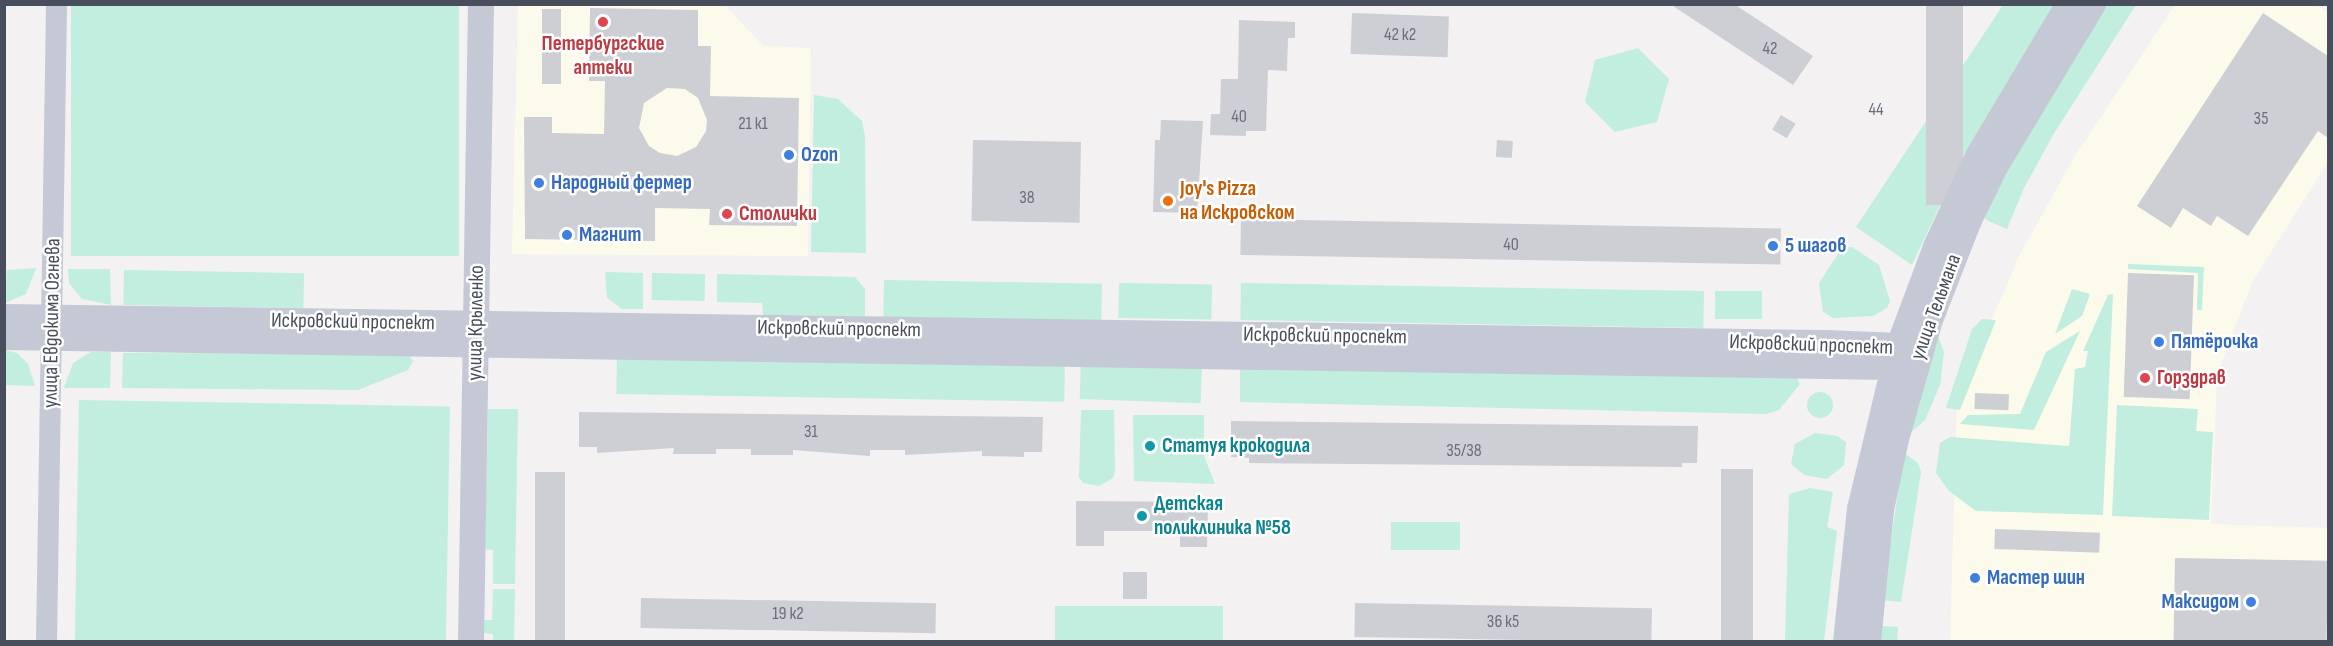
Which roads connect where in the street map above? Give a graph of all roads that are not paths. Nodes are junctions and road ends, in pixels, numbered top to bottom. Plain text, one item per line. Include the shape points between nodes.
1 (56, 4) edge
2 (481, 4) edge
3 (2069, 4) edge
4 (2093, 4) edge
5 (4, 317) edge
6 (52, 328) junction
7 (476, 334) junction
8 (4, 337) edge
9 (1902, 358) junction
10 (46, 642) edge
11 (471, 642) edge
12 (1846, 642) edge
13 (1868, 642) edge

1 - 6 street, улица Евдокима Огнева
2 - 7 street, улица Крыленко
3 - 9 street, улица Тельмана via 1978,156 1936,247
4 - 9 street, улица Тельмана via 1991,174
5 - 6 street, Искровский проспект
6 - 7 street, Искровский проспект
6 - 8 street, Искровский проспект
6 - 10 street, улица Евдокима Огнева
7 - 9 street, Искровский проспект
7 - 11 street, улица Крыленко
9 - 12 street, улица Тельмана via 1860,509
9 - 13 street, улица Тельмана

